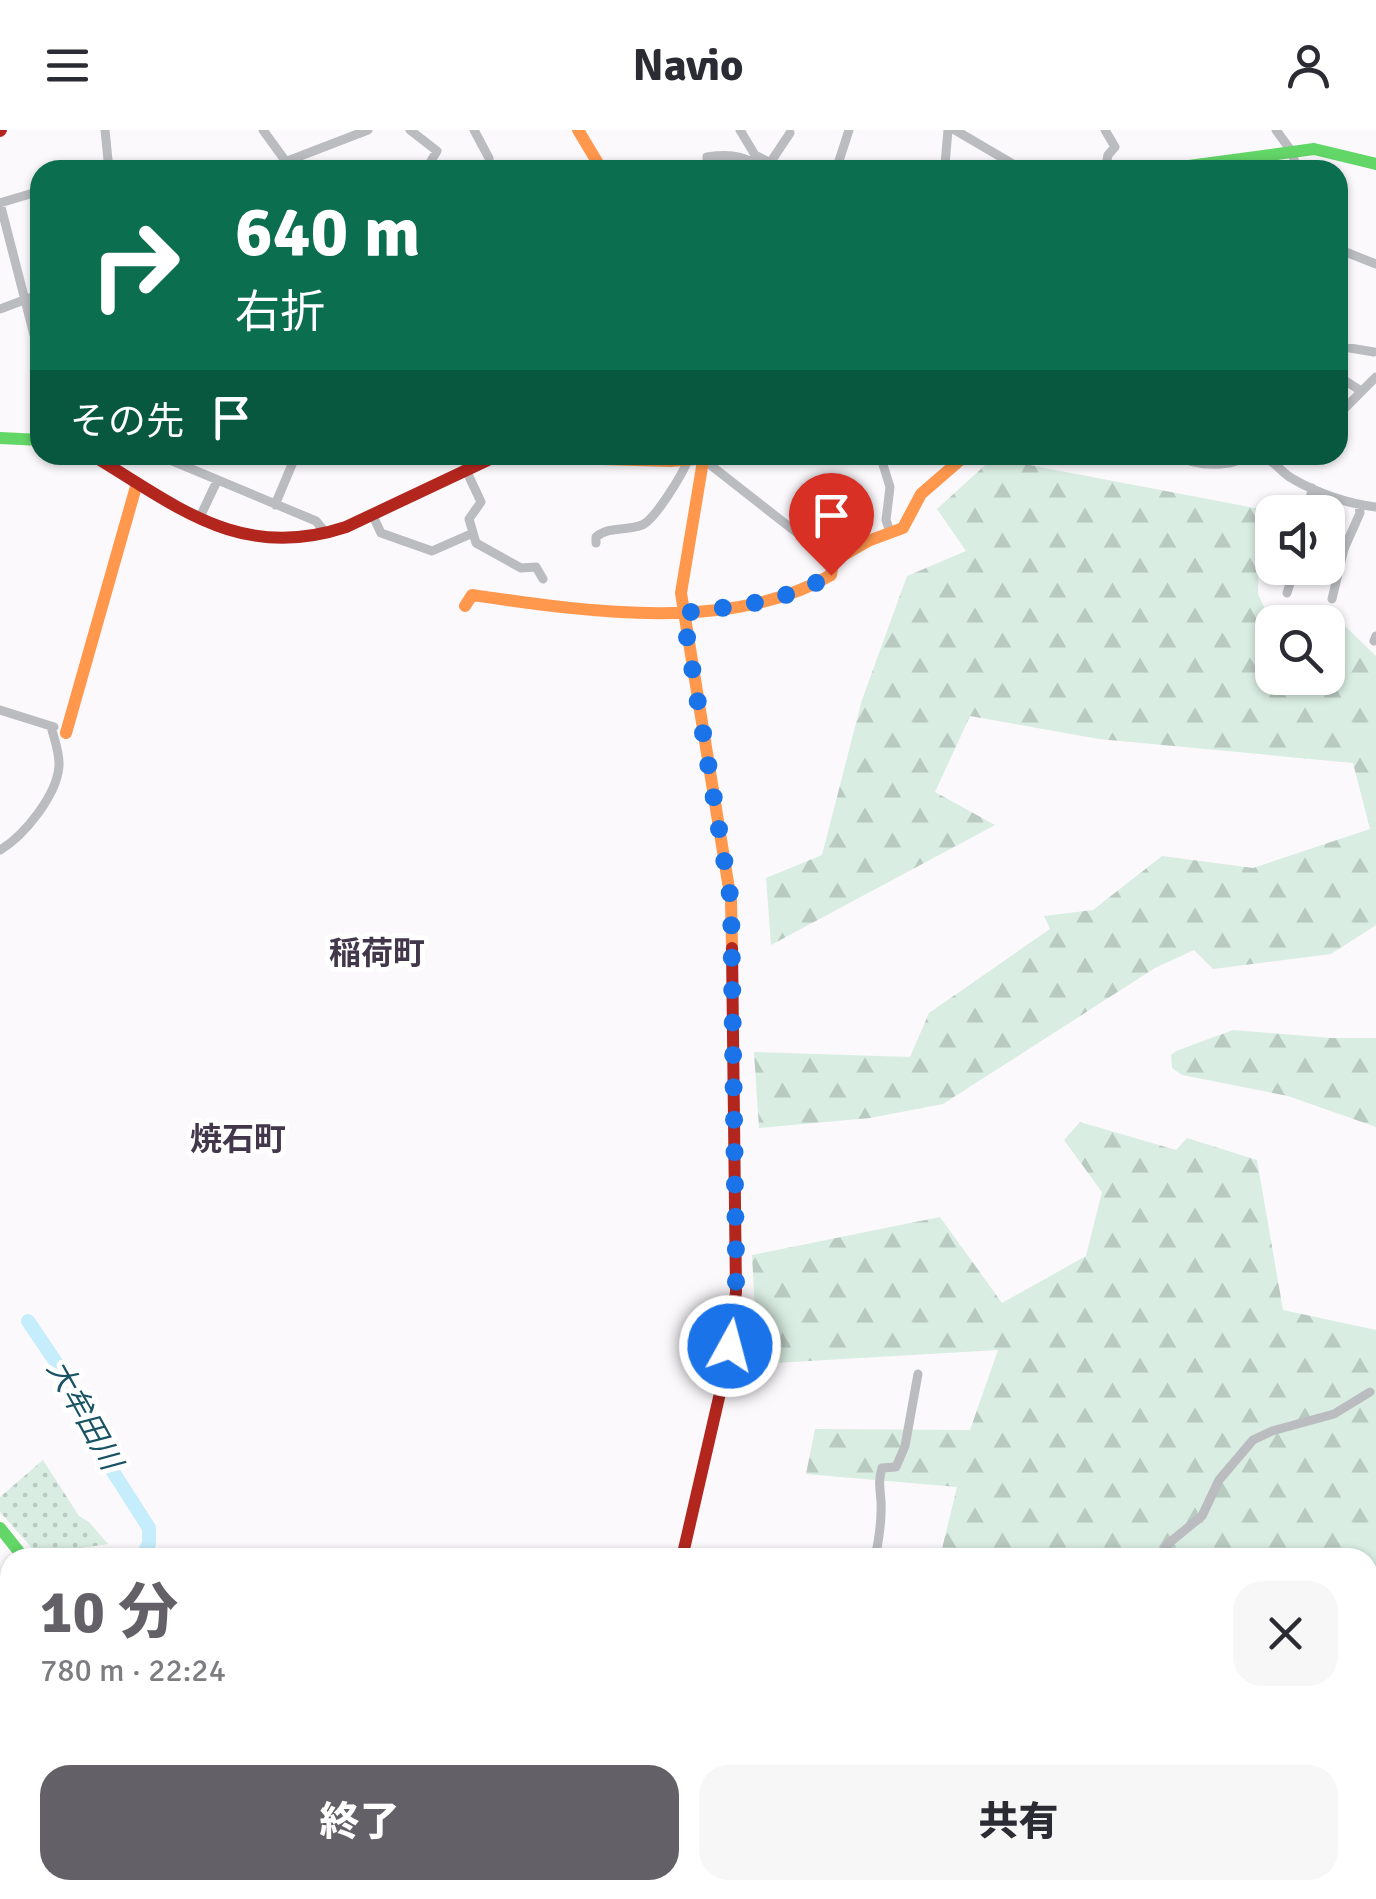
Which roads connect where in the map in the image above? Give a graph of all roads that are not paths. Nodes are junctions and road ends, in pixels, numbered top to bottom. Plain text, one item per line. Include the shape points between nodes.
1 (105, 130) edge
2 (263, 130) edge
3 (368, 130) edge
4 (410, 130) edge
5 (474, 130) edge
6 (578, 130) edge
7 (849, 130) edge
8 (951, 130) edge
9 (1105, 130) edge
10 (1276, 130) edge
11 (743, 132) edge
12 (790, 132) dead end
13 (1292, 152) junction
14 (107, 160) edge
15 (284, 160) joint
16 (432, 160) edge
17 (490, 160) edge
18 (596, 160) edge
19 (707, 160) edge
20 (754, 160) edge
21 (762, 160) edge
22 (773, 160) edge
23 (839, 160) edge
24 (946, 160) edge
25 (1005, 160) edge
26 (1107, 160) edge
27 (1251, 160) edge
28 (1294, 160) edge
29 (1376, 164) edge
30 (30, 194) edge
31 (0, 203) edge
32 (1348, 253) edge
33 (1376, 264) edge
34 (30, 298) edge
35 (26, 299) junction
36 (0, 309) edge
37 (30, 317) edge
38 (1348, 348) edge
39 (1375, 354) edge
40 (1376, 377) edge
41 (1348, 382) edge
42 (1362, 391) junction
43 (1348, 405) edge
44 (0, 438) edge
45 (30, 440) edge
46 (110, 465) edge
47 (181, 465) edge
48 (292, 465) edge
49 (462, 465) edge
50 (469, 465) edge
51 (686, 465) edge
52 (703, 465) edge
53 (714, 465) edge
54 (883, 465) edge
55 (954, 465) edge
56 (1274, 465) edge
57 (113, 467) joint
58 (217, 481) junction
59 (136, 483) junction
60 (1312, 488) junction
61 (1311, 495) edge
62 (275, 505) junction
63 (1359, 505) junction
64 (1376, 507) edge
65 (372, 514) junction
66 (198, 519) junction
67 (890, 532) junction
68 (472, 533) junction
69 (326, 534) junction
70 (596, 542) dead end
71 (833, 562) junction
72 (543, 579) dead end
73 (1289, 585) edge
74 (1286, 593) dead end
75 (1332, 599) dead end
76 (465, 606) dead end
77 (683, 613) junction
78 (0, 710) edge
79 (51, 726) junction
80 (66, 733) joint
81 (0, 850) edge
82 (918, 1374) dead end
83 (1370, 1392) dead end
84 (0, 1528) edge
85 (16, 1548) edge
86 (684, 1548) edge
87 (877, 1548) edge
88 (1166, 1548) edge

1 - 14 street
2 - 15 street
3 - 15 street
4 - 16 street via 437,151
5 - 17 street
6 - 18 street
7 - 23 street
8 - 24 street
8 - 25 street
9 - 26 street via 1114,147
10 - 13 street
11 - 21 street
12 - 22 street
13 - 27 street
13 - 28 street
13 - 29 street via 1328,150
19 - 20 street via 740,154
30 - 31 street
31 - 35 street
32 - 33 street
34 - 35 street
35 - 36 street
35 - 37 street
38 - 39 street
40 - 42 street
41 - 42 street
42 - 43 street
44 - 45 street
46 - 57 street
47 - 58 street
48 - 62 street
49 - 65 street
50 - 68 street via 481,502 469,519
51 - 70 street via 649,521 600,533
52 - 77 street via 682,576
53 - 71 street
54 - 67 street
55 - 67 street via 911,504 903,528
56 - 60 street
57 - 59 street
58 - 62 street
58 - 66 street
59 - 66 street
59 - 80 street
60 - 61 street
60 - 63 street
62 - 69 street via 316,521
63 - 64 street
63 - 75 street
65 - 68 street via 381,533 432,551
65 - 69 street
66 - 69 street via 264,536
67 - 71 street
68 - 72 street via 476,544 521,568 536,567
71 - 77 street via 831,575 800,593
73 - 74 street
76 - 77 street via 472,595
77 - 86 street via 731,901 736,1258 734,1324
78 - 79 street
79 - 80 street
79 - 81 street via 57,777 48,798
82 - 87 street via 905,1446 896,1467 882,1468 878,1481
83 - 88 street via 1334,1414 1253,1440 1220,1480 1202,1516
84 - 85 street

